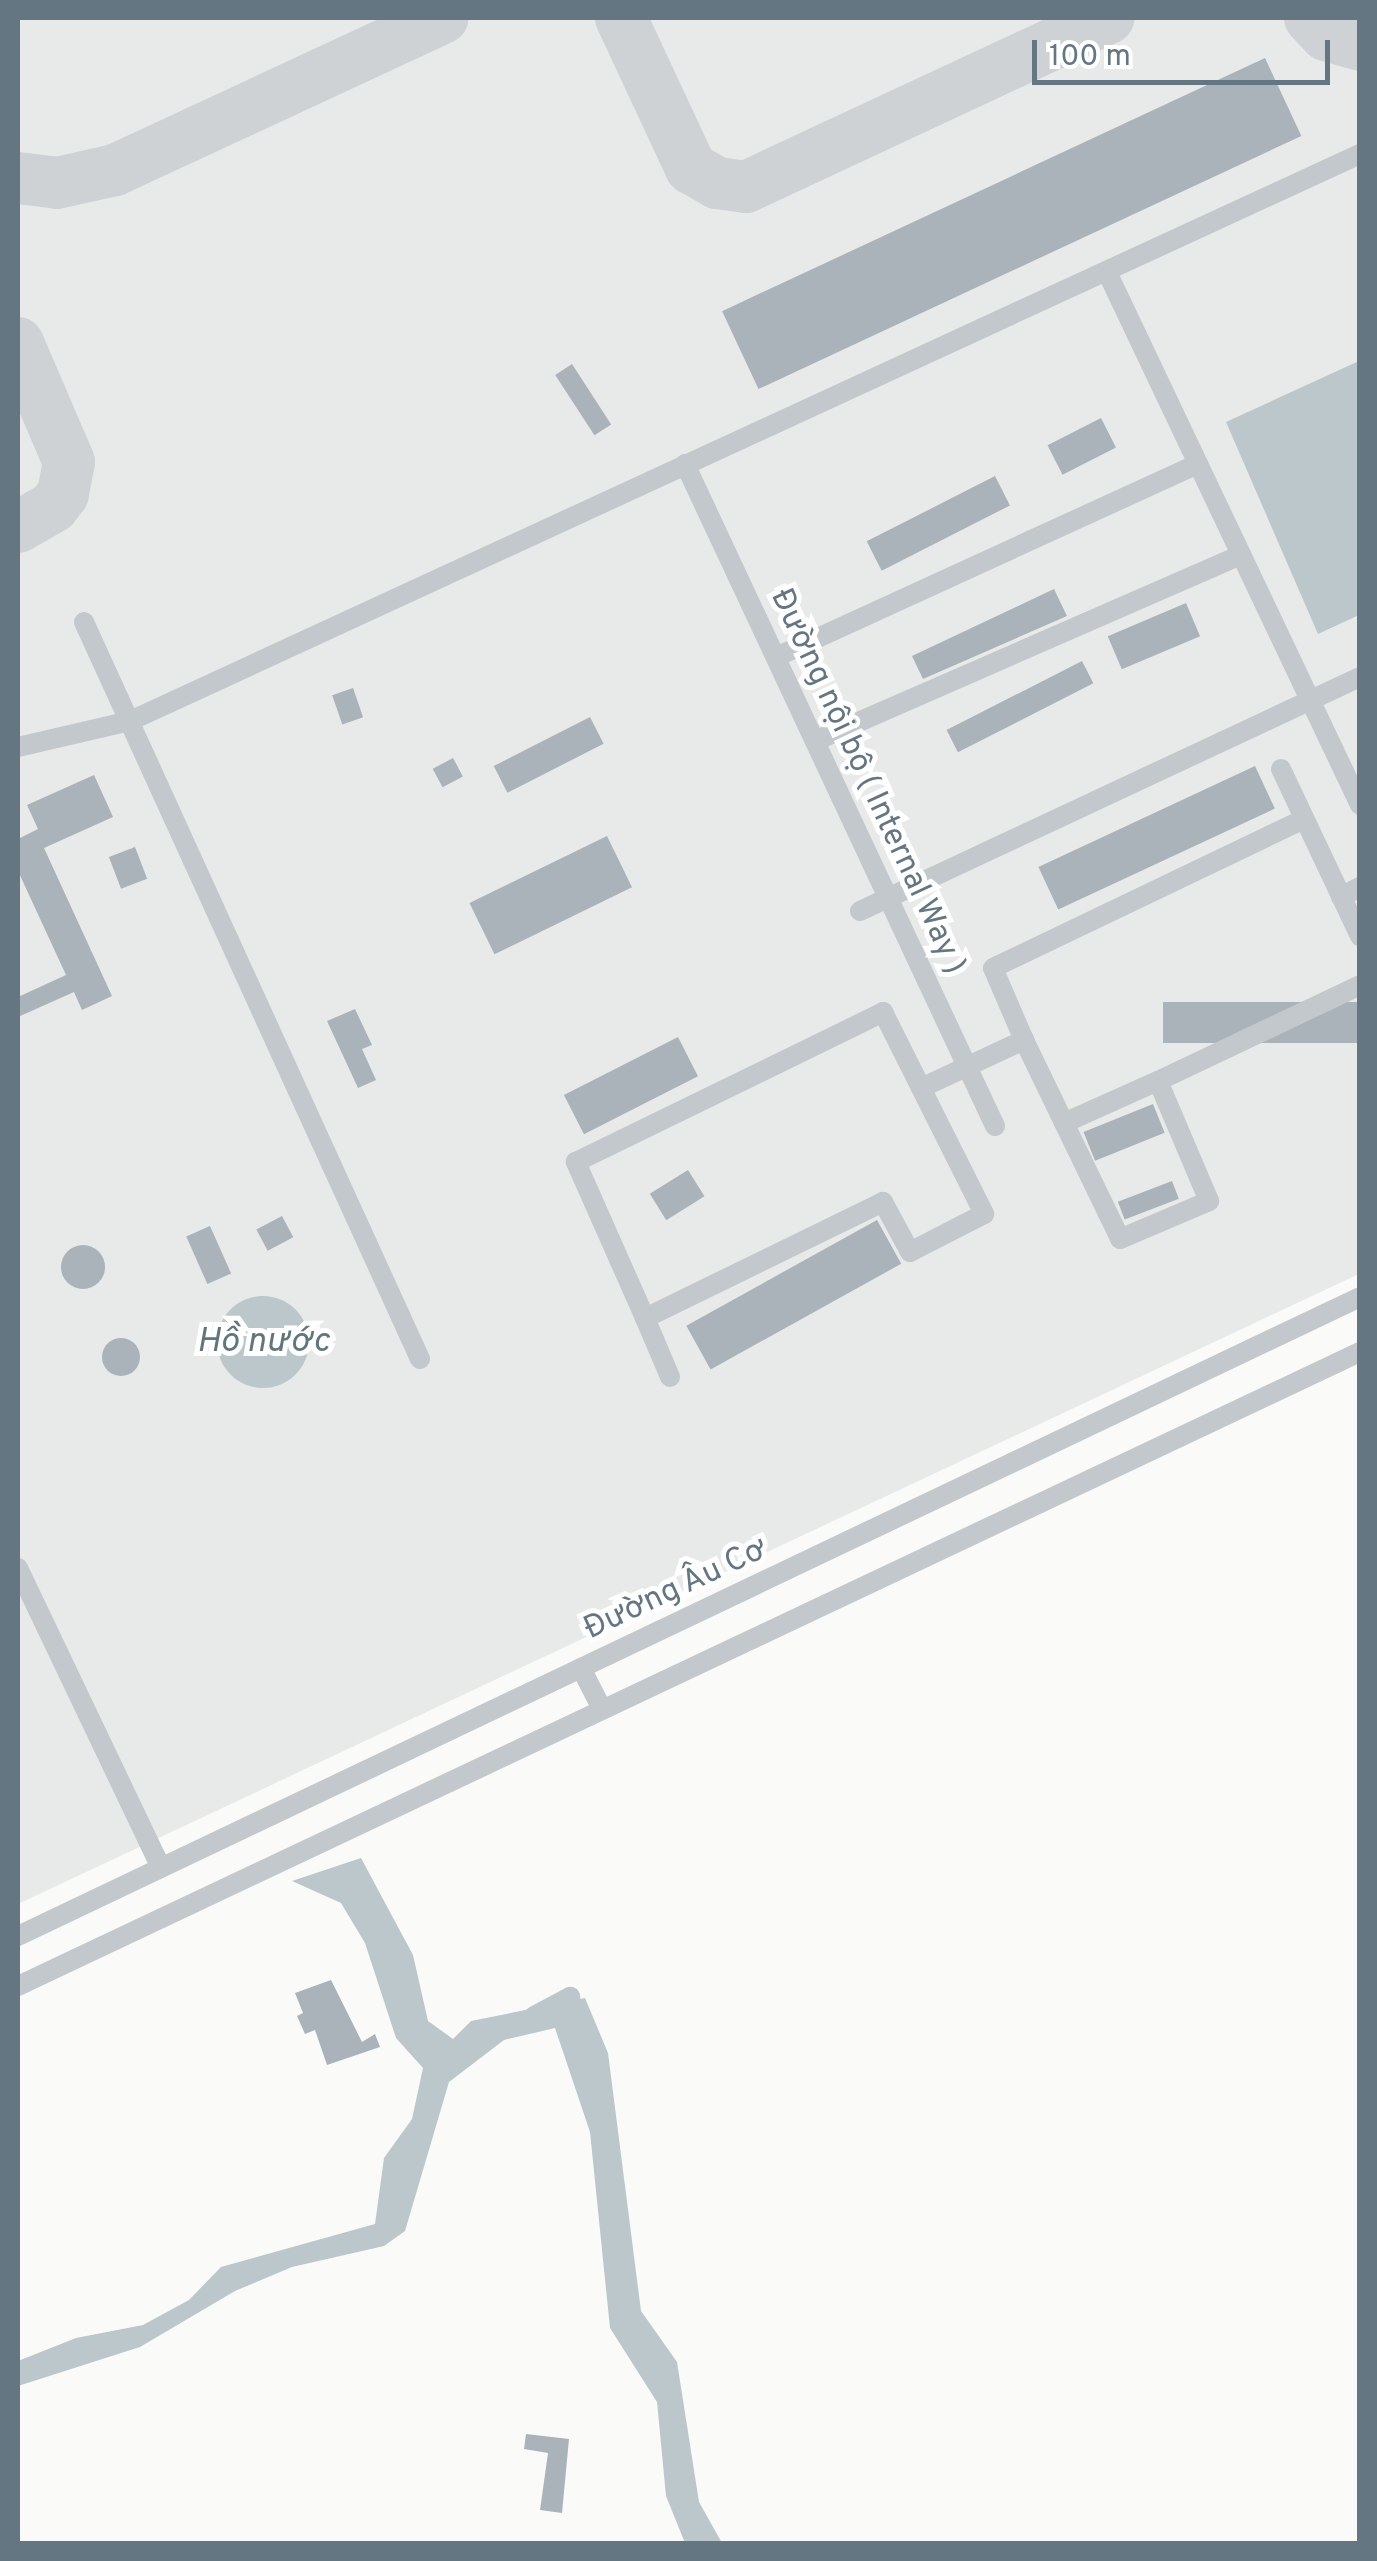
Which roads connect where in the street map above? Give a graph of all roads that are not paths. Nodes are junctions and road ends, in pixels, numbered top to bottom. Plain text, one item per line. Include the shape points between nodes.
1 (1360, 154) edge
2 (1107, 272) junction
3 (686, 464) junction
4 (1198, 464) junction
5 (1241, 555) junction
6 (84, 622) dead end
7 (776, 657) junction
8 (1360, 677) edge
9 (1310, 700) junction
10 (130, 721) junction
11 (815, 741) junction
12 (18, 747) edge
13 (1281, 769) dead end
14 (1360, 804) edge
15 (1304, 819) junction
16 (1350, 892) edge
17 (888, 897) junction
18 (860, 911) dead end
19 (1360, 936) edge
20 (1360, 985) edge
21 (1024, 1040) junction
22 (967, 1067) junction
23 (1158, 1081) junction
24 (921, 1088) junction
25 (1064, 1123) junction
26 (994, 1126) dead end
27 (1360, 1297) edge
28 (645, 1318) junction
29 (1360, 1352) edge
30 (420, 1359) dead end
31 (670, 1377) dead end
32 (18, 1568) edge
33 (581, 1668) junction
34 (602, 1710) junction
35 (161, 1868) junction
36 (18, 1936) edge
37 (18, 1986) edge

1 - 2 street
2 - 3 street
2 - 4 street
3 - 7 street, Đường nội bộ ( Internal Way )
3 - 10 street
4 - 5 street
4 - 7 street
5 - 9 street
5 - 11 street
6 - 10 street
7 - 11 street, Đường nội bộ ( Internal Way )
8 - 9 street
9 - 14 street
9 - 17 street
10 - 12 street
10 - 30 street
11 - 17 street, Đường nội bộ ( Internal Way )
13 - 15 street
15 - 16 street
15 - 21 street via 993,968
16 - 19 street
17 - 18 street
17 - 22 street, Đường nội bộ ( Internal Way )
20 - 23 street
21 - 22 street
21 - 25 street
22 - 24 street
22 - 26 street, Đường nội bộ ( Internal Way )
23 - 25 street
23 - 25 street via 1209,1201 1120,1239
24 - 28 street via 984,1214 910,1252 883,1202
24 - 28 street via 883,1012 576,1162
27 - 33 street, Đường Âu Cơ
28 - 31 street
29 - 34 street
32 - 35 street
33 - 34 street
33 - 35 street, Đường Âu Cơ
34 - 37 street
35 - 36 street, Đường Âu Cơ

